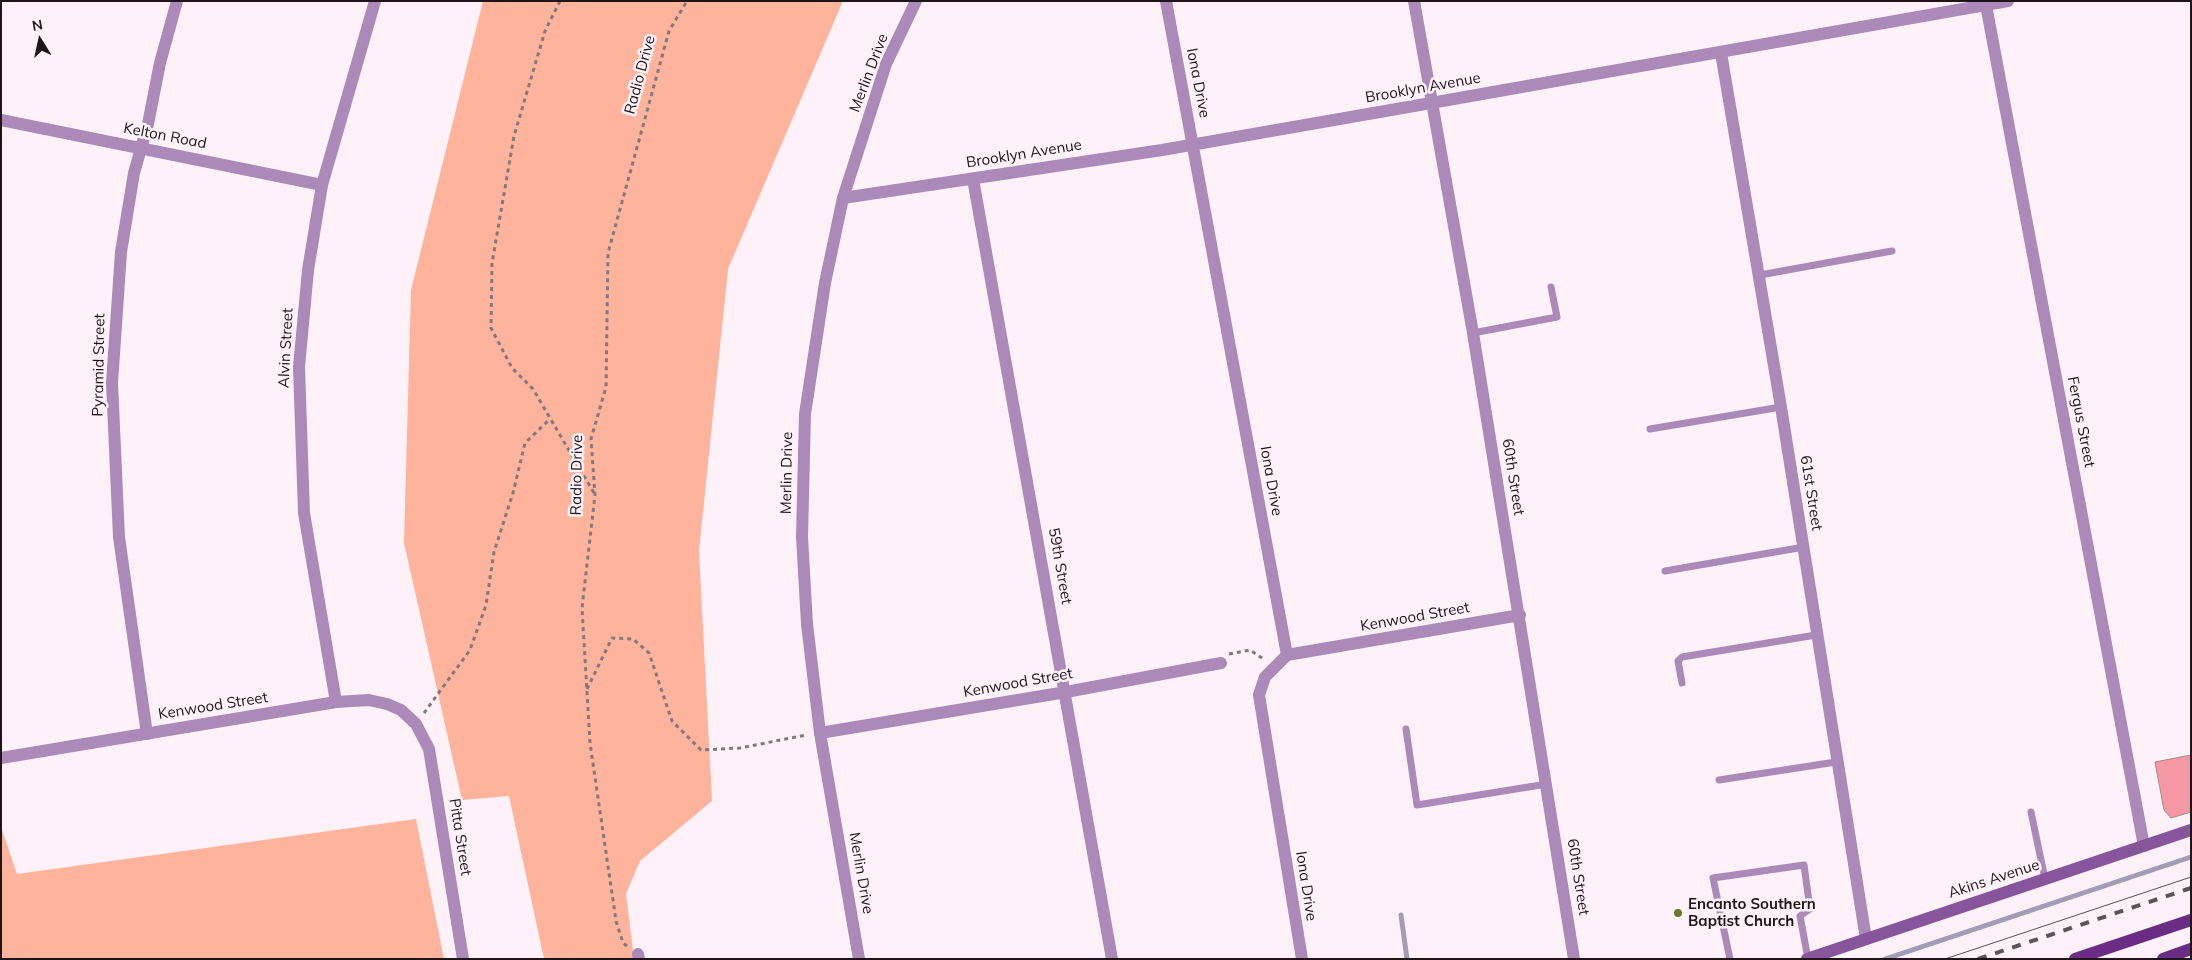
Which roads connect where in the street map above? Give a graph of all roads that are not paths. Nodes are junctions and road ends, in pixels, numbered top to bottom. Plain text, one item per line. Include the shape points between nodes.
1 (177, 1) edge
2 (375, 1) edge
3 (916, 1) edge
4 (1166, 1) edge
5 (1414, 1) edge
6 (2008, 1) edge
7 (1986, 5) junction
8 (1721, 53) junction
9 (1431, 103) junction
10 (1, 120) edge
11 (1193, 143) junction
12 (141, 148) junction
13 (973, 179) junction
14 (322, 185) junction
15 (843, 198) junction
16 (1892, 251) dead end
17 (1760, 275) junction
18 (1551, 287) dead end
19 (1473, 333) junction
20 (1781, 407) junction
21 (1650, 429) dead end
22 (1804, 547) junction
23 (1664, 571) dead end
24 (1520, 615) junction
25 (1816, 636) junction
26 (1287, 656) junction
27 (1221, 663) road end
28 (1682, 683) dead end
29 (1066, 692) junction
30 (336, 702) junction
31 (416, 724) joint
32 (1406, 729) dead end
33 (820, 733) junction
34 (147, 734) junction
35 (6, 757) edge
36 (1836, 762) junction
37 (1719, 780) dead end
38 (1547, 784) junction
39 (2031, 812) dead end
40 (2191, 830) edge
41 (2144, 846) junction
42 (2045, 879) junction
43 (2191, 920) edge
44 (1866, 939) junction
45 (2191, 949) edge
46 (463, 959) edge
47 (860, 959) edge
48 (1112, 959) edge
49 (1302, 959) edge
50 (1574, 959) edge
51 (1730, 959) edge
52 (1807, 959) edge
53 (2075, 959) edge
54 (2163, 959) edge

1 - 12 street, Pyramid Street
2 - 14 street, Alvin Street
3 - 15 street, Merlin Drive via 886,64
4 - 11 street, Iona Drive
5 - 9 street, 60th Street
6 - 7 street, Brooklyn Avenue
7 - 8 street, Brooklyn Avenue
7 - 41 street, Fergus Street
8 - 9 street, Brooklyn Avenue
8 - 17 street, 61st Street
9 - 11 street, Brooklyn Avenue
9 - 19 street, 60th Street
10 - 12 street, Kelton Road
11 - 13 street, Brooklyn Avenue
11 - 26 street, Iona Drive
12 - 14 street, Kelton Road
12 - 34 street, Pyramid Street via 120,252 112,383 119,537
13 - 15 street, Brooklyn Avenue
13 - 29 street, 59th Street
14 - 30 street, Alvin Street via 308,270 299,367 304,513
15 - 33 street, Merlin Drive via 805,414 802,537
16 - 17 lane
17 - 20 street, 61st Street
18 - 19 lane via 1557,317
19 - 24 street, 60th Street
20 - 21 lane
20 - 22 street, 61st Street
22 - 23 lane
22 - 25 street, 61st Street
24 - 26 street, Kenwood Street
24 - 38 street, 60th Street
25 - 28 lane via 1682,657 1678,661
25 - 36 street, 61st Street
26 - 49 street, Iona Drive via 1265,677 1259,695
27 - 29 street, Kenwood Street
29 - 33 street, Kenwood Street
29 - 48 street, 59th Street
30 - 31 street, Kenwood Street via 369,700 387,704 401,710
30 - 34 street, Kenwood Street
31 - 46 street, Pitta Street via 429,749
32 - 38 lane via 1417,805
33 - 47 street, Merlin Drive
34 - 35 street, Kenwood Street
36 - 37 lane
36 - 44 street, 61st Street
38 - 50 street, 60th Street
39 - 42 lane
40 - 41 main road, Akins Avenue
41 - 42 main road, Akins Avenue
42 - 44 main road, Akins Avenue
43 - 53 main road
44 - 52 main road, Akins Avenue
45 - 54 main road
51 - 52 lane via 1714,878 1804,865 1810,908 1800,916

